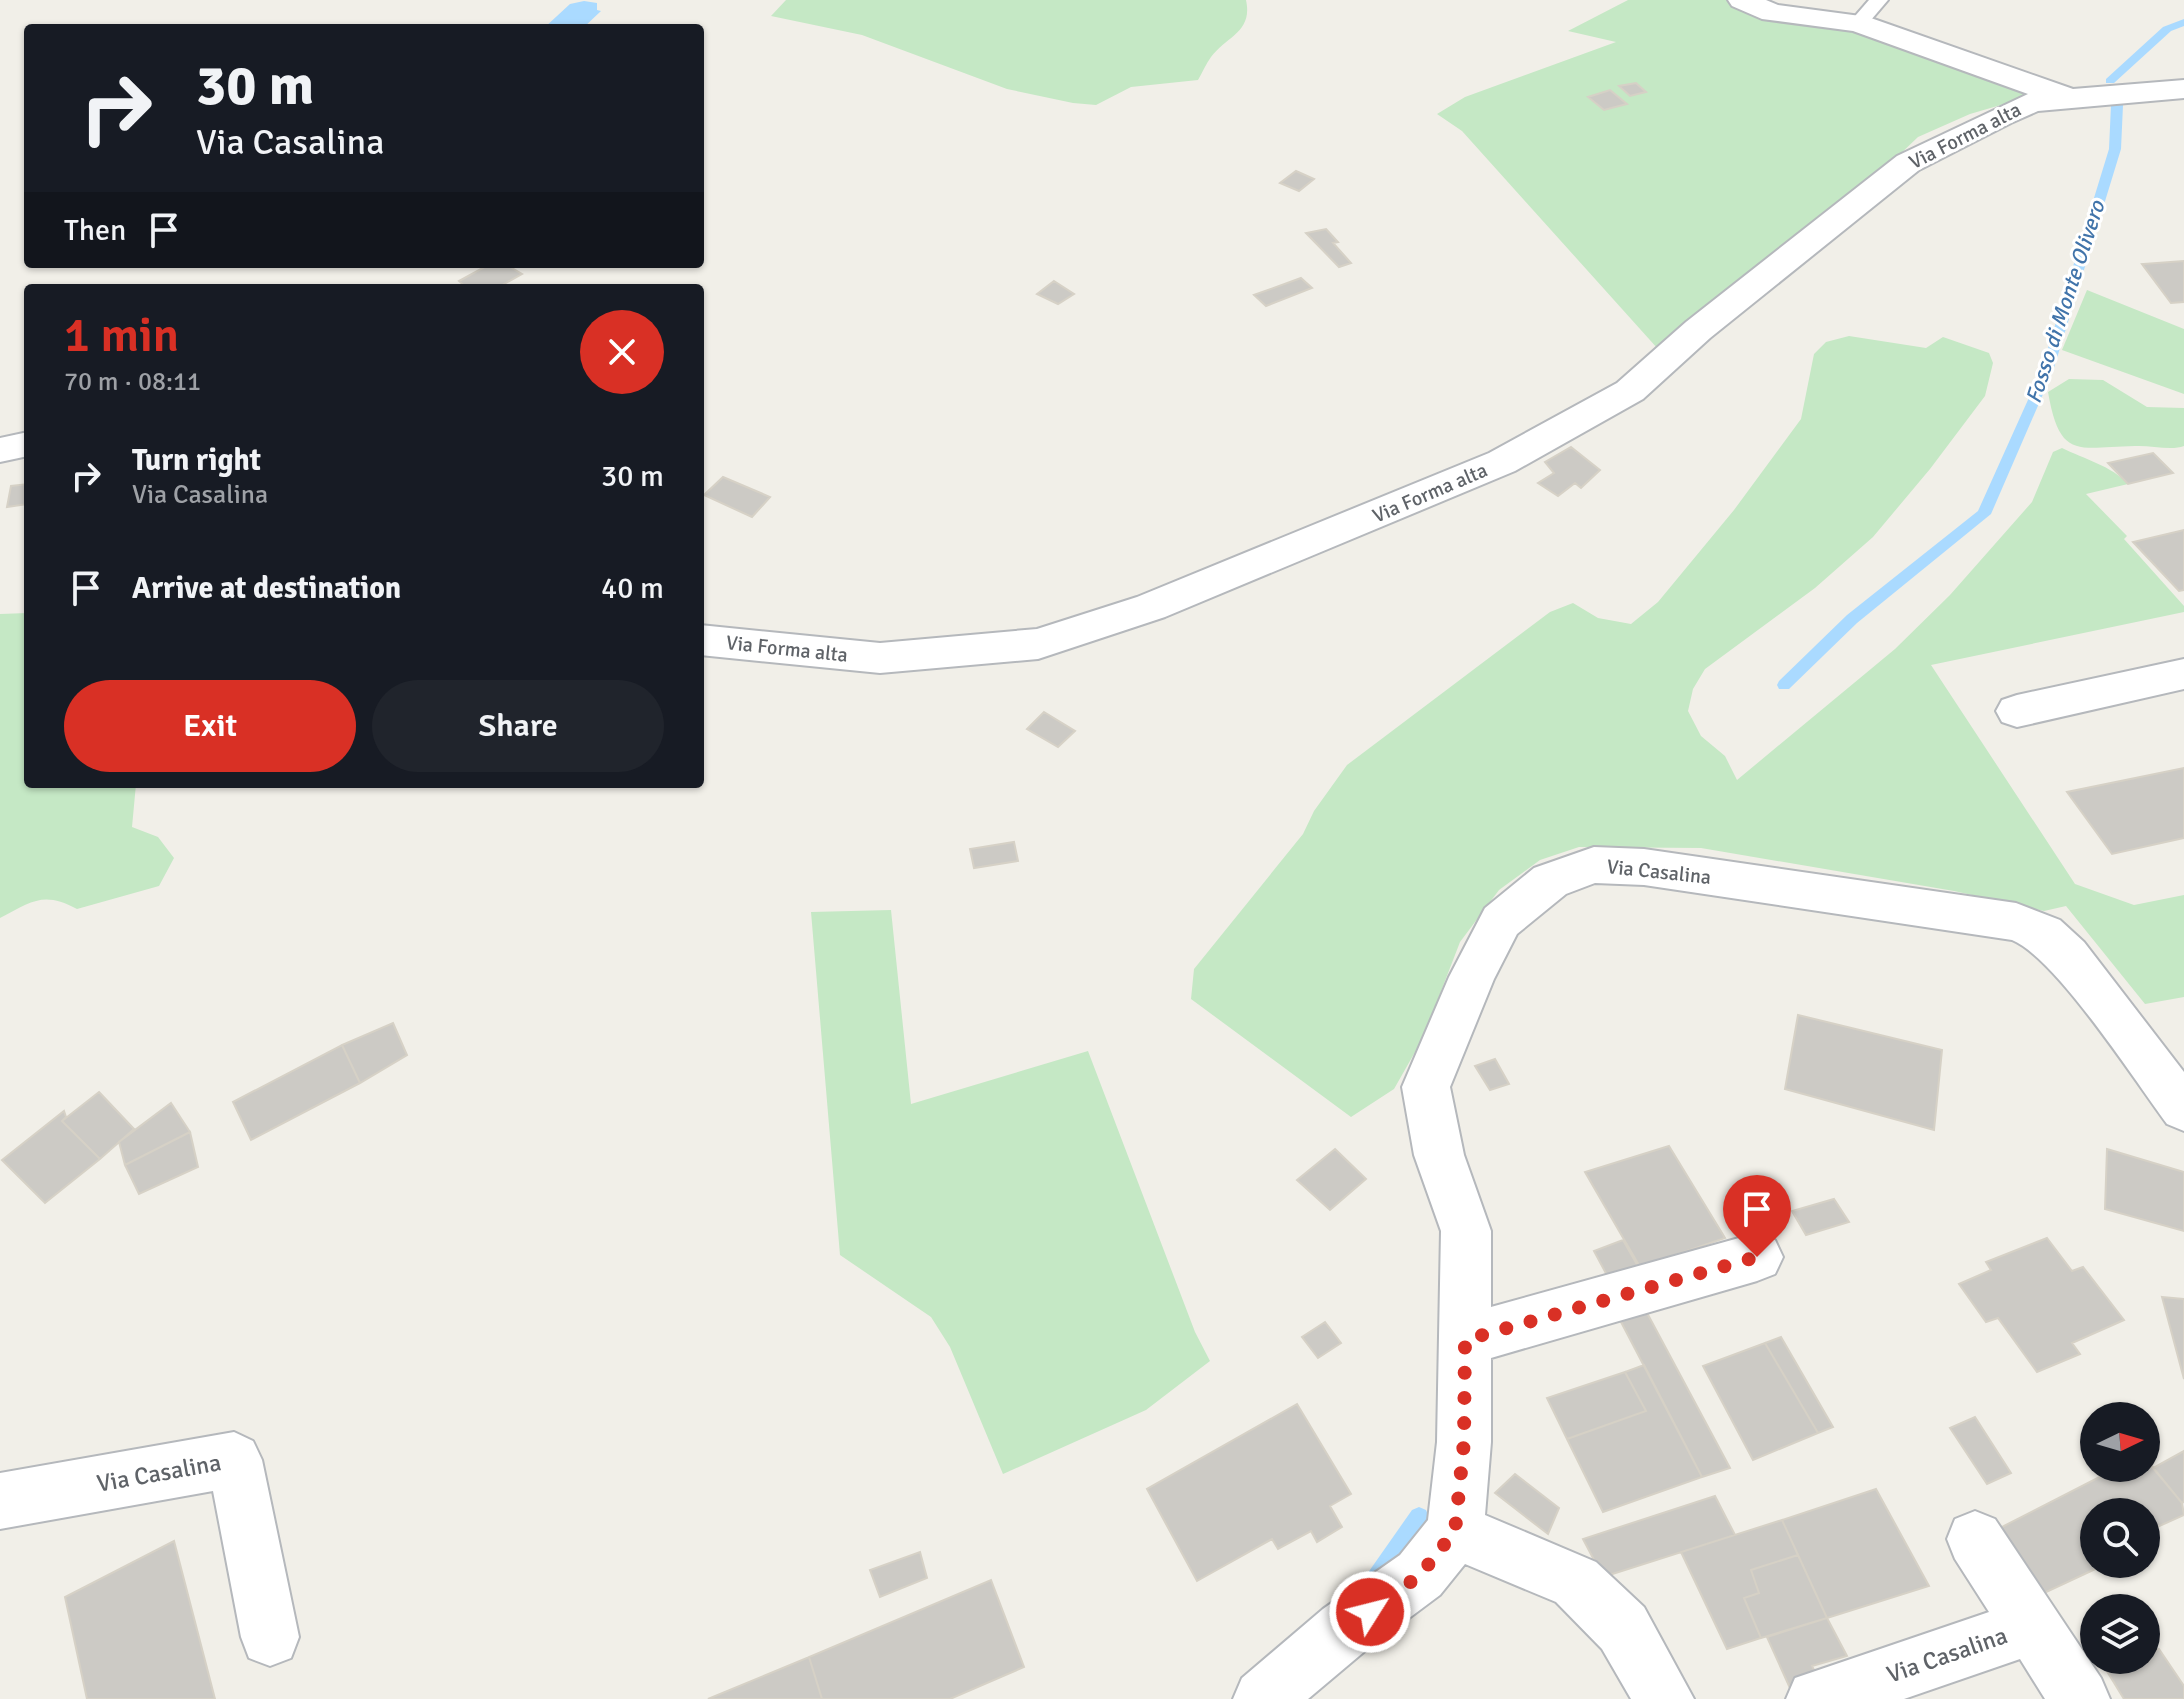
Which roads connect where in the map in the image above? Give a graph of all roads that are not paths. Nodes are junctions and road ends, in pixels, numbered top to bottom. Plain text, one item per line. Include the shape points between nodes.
1 (1742, 0) edge
2 (1879, 0) edge
3 (1858, 23) junction
4 (2184, 89) edge
5 (2068, 98) junction
6 (24, 445) edge
7 (0, 450) edge
8 (704, 640) edge
9 (2184, 674) edge
10 (2017, 711) dead end
11 (2184, 1109) edge
12 (1757, 1257) dead end
13 (1465, 1340) junction
14 (0, 1501) edge
15 (1455, 1531) junction
16 (1975, 1539) dead end
17 (2033, 1626) junction
18 (270, 1637) dead end
19 (1263, 1699) edge
20 (1664, 1699) edge
21 (1816, 1699) edge
22 (2080, 1699) edge

1 - 3 street, Via Forma alta via 1772,13
2 - 3 lane
3 - 5 street, Via Forma alta
4 - 5 street, Via Forma alta
5 - 8 street, Via Forma alta via 2032,102 1908,163 1698,330 1630,391 1566,427 1502,462 1151,607 1038,644 880,658
6 - 7 street
9 - 10 street
11 - 13 street, Via Casalina via 2068,956 2030,927 1659,869 1594,865 1550,881 1501,921 1426,1087 1439,1155 1466,1231
12 - 13 street
13 - 15 street, Via Casalina via 1464,1442
14 - 18 street, Via Casalina via 234,1460
15 - 19 street via 1420,1575
15 - 20 street via 1576,1582 1623,1628
16 - 17 street, Via Casalina
17 - 21 street, Via Casalina
17 - 22 street, Via Casalina

